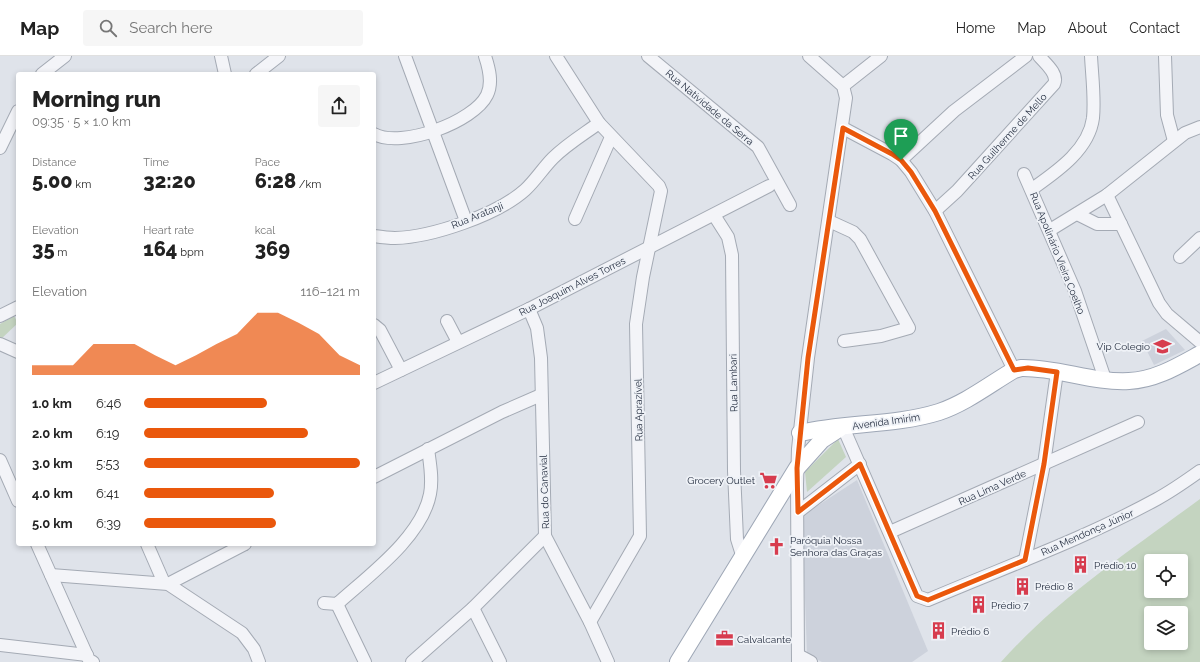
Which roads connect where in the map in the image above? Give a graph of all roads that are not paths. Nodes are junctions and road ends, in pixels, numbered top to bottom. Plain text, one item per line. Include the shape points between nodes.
1 (65, 56) edge
2 (222, 56) edge
3 (279, 56) edge
4 (405, 56) edge
5 (485, 56) edge
6 (556, 56) edge
7 (648, 56) edge
8 (809, 56) edge
9 (881, 56) edge
10 (1026, 56) edge
11 (1039, 56) edge
12 (1091, 56) edge
13 (1165, 56) edge
14 (45, 72) edge
15 (225, 72) edge
16 (259, 72) edge
17 (842, 86) junction
18 (16, 118) edge
19 (599, 123) junction
20 (1199, 127) edge
21 (843, 128) junction
22 (433, 131) junction
23 (376, 135) edge
24 (611, 137) junction
25 (1174, 141) junction
26 (0, 148) edge
27 (901, 160) junction
28 (1024, 174) dead end
29 (769, 186) dead end
30 (1032, 189) junction
31 (1107, 195) junction
32 (790, 205) dead end
33 (935, 211) junction
34 (1077, 214) junction
35 (714, 215) junction
36 (575, 219) dead end
37 (829, 220) junction
38 (466, 221) junction
39 (1121, 224) junction
40 (1050, 230) junction
41 (376, 236) edge
42 (1200, 238) edge
43 (649, 246) junction
44 (1180, 257) dead end
45 (16, 308) edge
46 (529, 309) junction
47 (0, 316) edge
48 (447, 321) dead end
49 (376, 327) edge
50 (844, 341) dead end
51 (458, 342) junction
52 (1200, 342) edge
53 (0, 344) edge
54 (16, 351) edge
55 (1200, 354) edge
56 (401, 370) junction
57 (1014, 370) junction
58 (1057, 372) junction
59 (1105, 379) junction
60 (376, 383) edge
61 (541, 395) junction
62 (1138, 422) dead end
63 (842, 427) junction
64 (800, 433) junction
65 (428, 449) junction
66 (0, 460) edge
67 (860, 464) junction
68 (1044, 464) junction
69 (797, 468) junction
70 (1200, 471) edge
71 (376, 476) edge
72 (16, 496) edge
73 (798, 512) junction
74 (890, 532) junction
75 (545, 536) junction
76 (38, 546) edge
77 (149, 546) edge
78 (241, 546) edge
79 (742, 555) junction
80 (1025, 560) junction
81 (51, 575) junction
82 (166, 583) junction
83 (324, 603) dead end
84 (337, 604) junction
85 (473, 608) junction
86 (590, 622) junction
87 (0, 645) edge
88 (798, 658) edge
89 (90, 659) edge
90 (259, 662) edge
91 (365, 662) edge
92 (412, 662) edge
93 (500, 662) edge
94 (608, 662) edge
95 (678, 662) edge
96 (811, 662) edge

1 - 14 street
2 - 15 street
3 - 16 street
4 - 22 street
5 - 22 street via 490,70 490,85 488,95 482,104 474,111
6 - 19 street
7 - 32 street, Rua Natividade da Serra via 758,148
8 - 17 street
9 - 17 street
10 - 27 street via 954,111
11 - 33 street, Rua Guilherme de Mello via 1054,73 1054,84 957,191
12 - 30 street via 1094,108 1090,130 1083,144 1070,159
13 - 25 street via 1167,115
17 - 21 street via 846,98
18 - 26 street
19 - 24 street
19 - 38 street, Rua Aratanji via 554,157 526,189 510,202
20 - 25 street
21 - 27 street
21 - 37 street
22 - 23 street via 396,140
22 - 38 street
24 - 36 street
24 - 43 street, Rua Aprazível via 659,186 661,197
25 - 31 street
27 - 33 street
28 - 30 street, Rua Apolinário Vieira Coelho
29 - 35 street, Rua Joaquim Alves Torres
30 - 40 street, Rua Apolinário Vieira Coelho
31 - 34 street
31 - 39 street
33 - 57 street
34 - 39 street via 1097,224
34 - 40 street
35 - 43 street, Rua Joaquim Alves Torres
35 - 79 street, Rua Lambari via 728,238 732,254 734,471 737,539
37 - 50 street via 853,232 860,239 909,328 880,336
37 - 64 street via 808,358
38 - 41 street, Rua Aratanji via 413,236
39 - 52 street via 1159,303 1167,314
40 - 59 street, Rua Apolinário Vieira Coelho via 1075,290
42 - 44 street
43 - 46 street, Rua Joaquim Alves Torres
43 - 86 street, Rua Aprazível via 636,324 640,536
45 - 47 street
46 - 51 street, Rua Joaquim Alves Torres
46 - 61 street, Rua do Canavial via 540,344
48 - 51 street
49 - 56 street
51 - 56 street, Rua Joaquim Alves Torres
53 - 54 street
55 - 59 main road, Avenida Imirim via 1172,370 1155,376 1130,381
56 - 60 street, Rua Joaquim Alves Torres
57 - 58 main road, Avenida Imirim via 1028,368
57 - 63 main road, Avenida Imirim via 962,402 939,412 894,421
58 - 59 main road, Avenida Imirim
58 - 68 street
61 - 65 street
61 - 75 street, Rua do Canavial
62 - 68 street, Rua Lima Verde
63 - 64 main road
63 - 67 street, Rua Mendonça Júnior
63 - 69 main road, Avenida Imirim via 822,440
64 - 69 street
65 - 71 street
65 - 84 street via 432,480 427,508 420,521 400,547
66 - 72 street
67 - 73 street
67 - 74 street, Rua Mendonça Júnior
68 - 74 street, Rua Lima Verde
68 - 80 street
69 - 73 street
69 - 79 main road, Avenida Imirim
70 - 80 street, Rua Mendonça Júnior via 1158,499
73 - 88 street
74 - 80 street, Rua Mendonça Júnior via 917,596 924,600
75 - 85 street
75 - 86 street, Rua do Canavial
76 - 81 street
77 - 82 street
78 - 82 street
79 - 95 main road, Avenida Imirim
81 - 82 street
81 - 89 street
82 - 90 street via 242,633 254,649
83 - 84 street
84 - 91 street
85 - 92 street
85 - 93 street
86 - 94 street, Rua do Canavial
87 - 89 street
88 - 96 street

